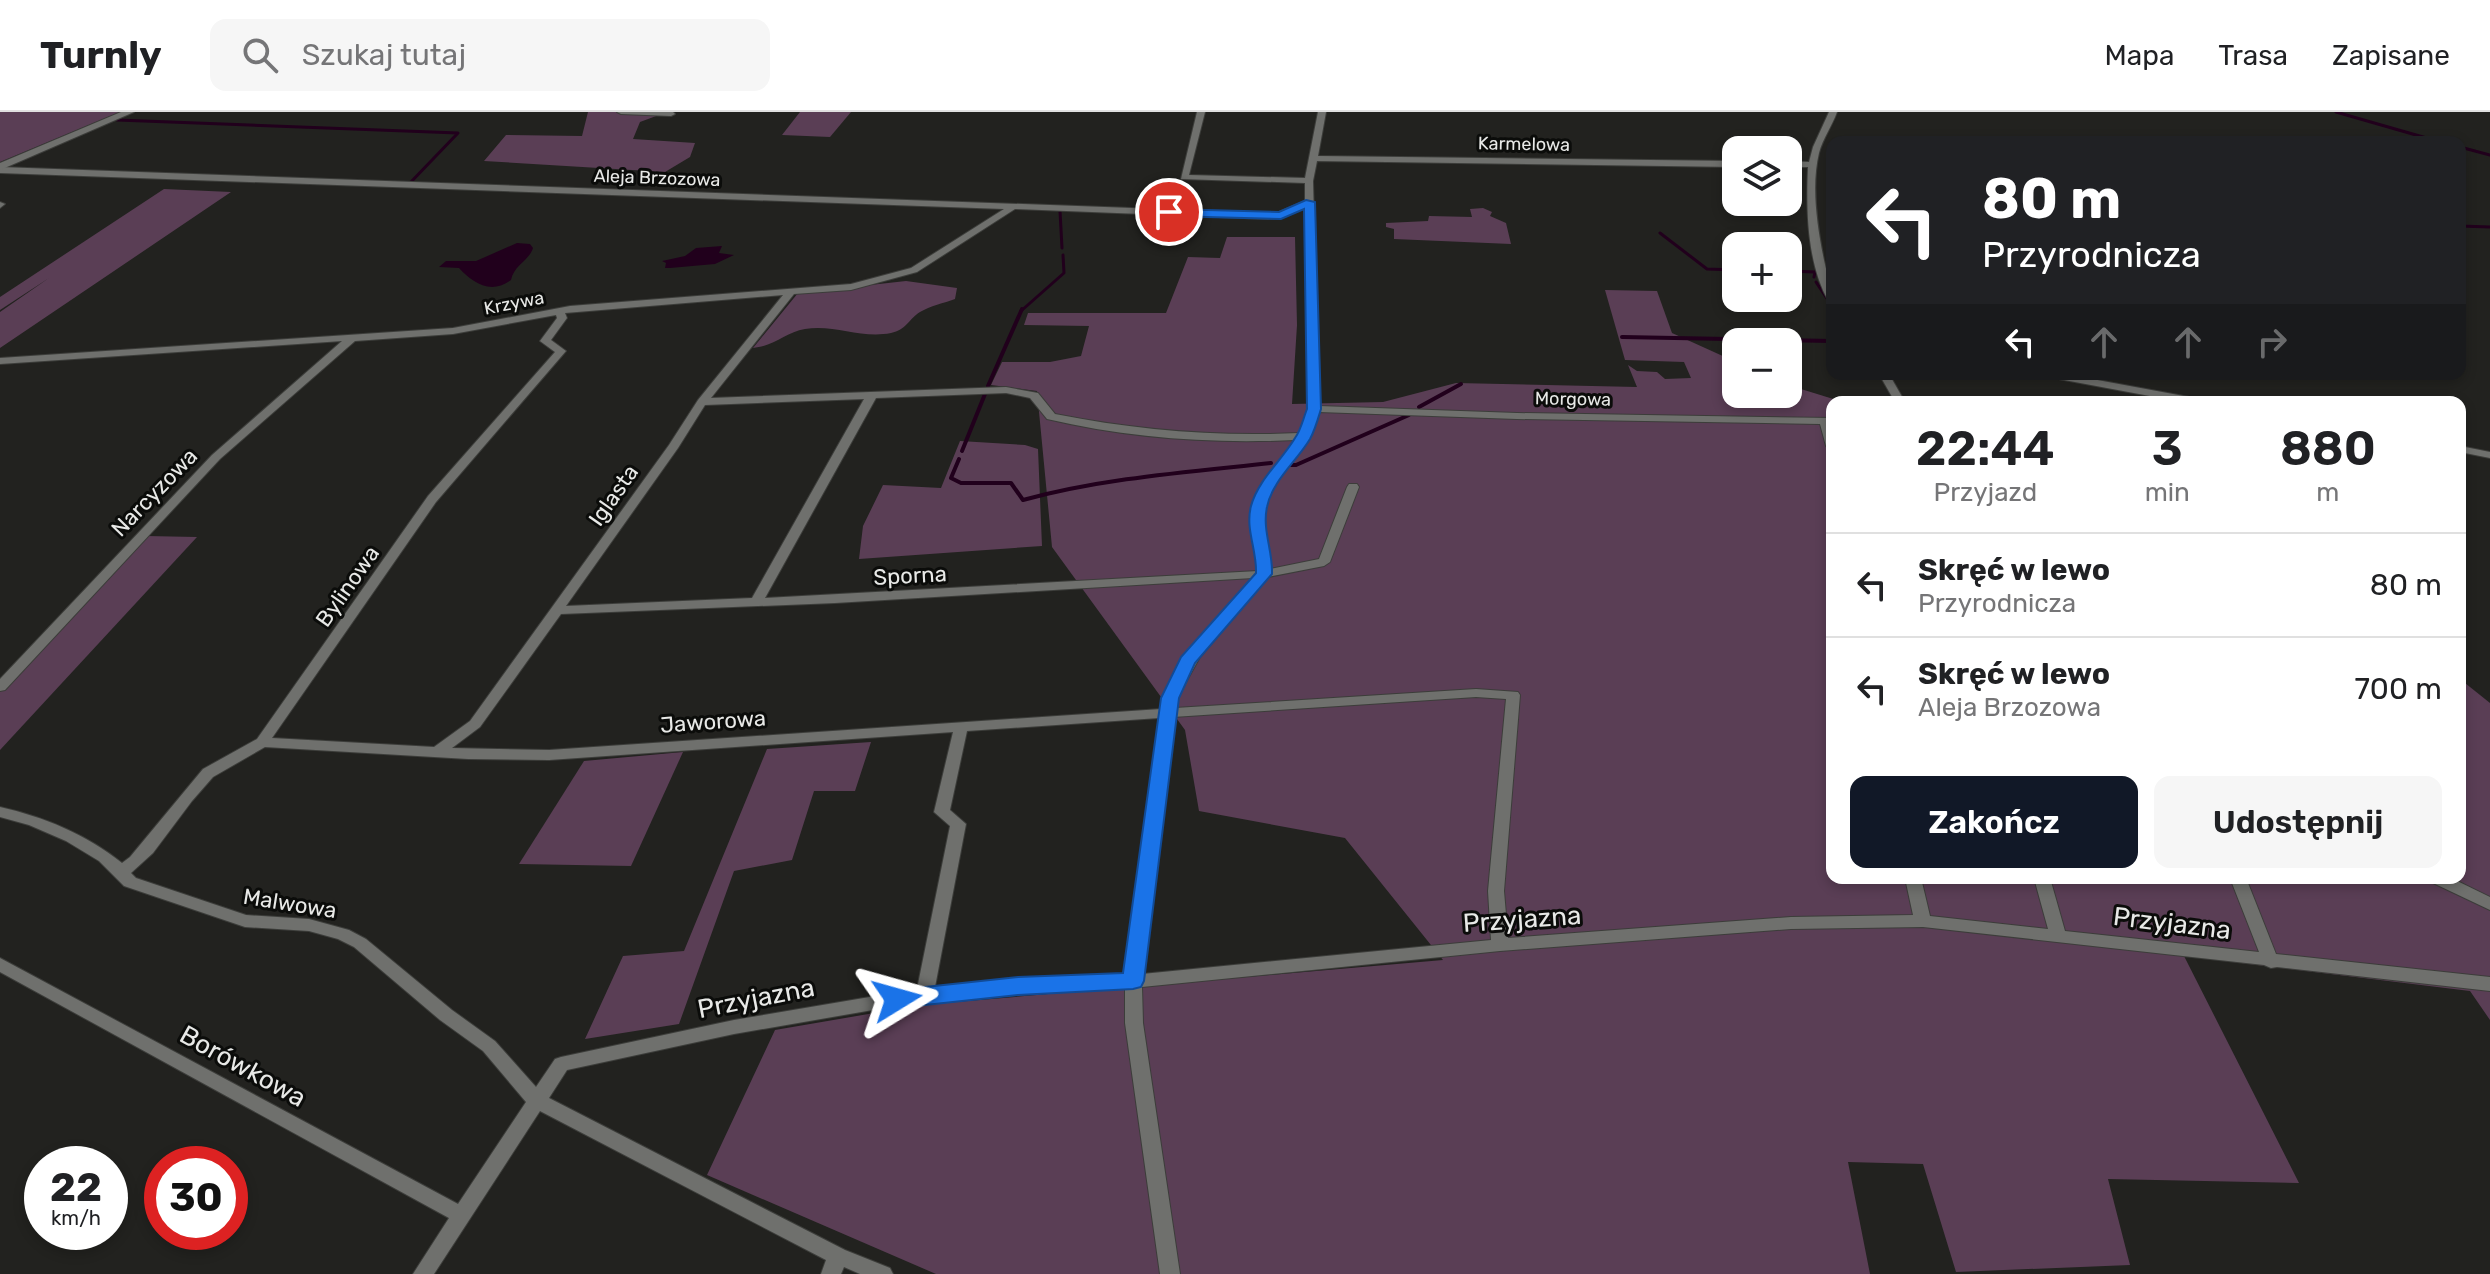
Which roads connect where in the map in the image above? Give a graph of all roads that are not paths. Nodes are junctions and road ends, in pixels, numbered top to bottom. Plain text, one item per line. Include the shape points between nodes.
1 (129, 112) edge
2 (621, 112) edge
3 (1201, 112) edge
4 (1322, 112) edge
5 (1833, 112) edge
6 (671, 114) edge
7 (1312, 158) junction
8 (1722, 164) edge
9 (1802, 165) edge
10 (1813, 165) junction
11 (0, 168) edge
12 (1309, 181) junction
13 (1310, 202) junction
14 (1013, 207) junction
15 (1826, 287) edge
16 (789, 294) junction
17 (559, 311) junction
18 (351, 339) junction
19 (0, 361) edge
20 (2081, 380) edge
21 (872, 395) junction
22 (2167, 396) edge
23 (702, 402) junction
24 (1314, 409) junction
25 (1826, 421) edge
26 (1304, 436) junction
27 (2466, 450) edge
28 (2490, 455) edge
29 (1353, 487) dead end
30 (1264, 574) junction
31 (756, 602) junction
32 (558, 610) junction
33 (0, 687) edge
34 (1167, 712) junction
35 (475, 724) junction
36 (961, 728) junction
37 (262, 742) junction
38 (437, 752) junction
39 (468, 754) junction
40 (0, 812) edge
41 (122, 871) junction
42 (1914, 884) edge
43 (2044, 884) edge
44 (2240, 884) edge
45 (2449, 884) edge
46 (2490, 904) edge
47 (1923, 921) junction
48 (2058, 935) junction
49 (1500, 945) junction
50 (2271, 962) junction
51 (0, 964) edge
52 (1133, 981) junction
53 (2490, 984) edge
54 (925, 994) junction
55 (536, 1100) junction
56 (461, 1215) junction
57 (835, 1265) edge
58 (423, 1274) edge
59 (883, 1274) edge
60 (1170, 1274) edge

1 - 11 street
2 - 6 street
3 - 12 street via 1184,177
4 - 7 street
5 - 10 street
7 - 8 street, Karmelowa
7 - 12 street
9 - 10 street
10 - 15 street via 1816,244
11 - 14 street, Aleja Brzozowa
12 - 13 street
13 - 14 street, Aleja Brzozowa via 1268,216
13 - 24 street
14 - 16 street, Krzywa via 904,274
16 - 17 street, Krzywa
16 - 23 street, Iglasta
17 - 18 street, Krzywa via 453,331
17 - 37 street, Bylinowa via 562,318 545,341 561,351 432,499
18 - 19 street, Krzywa
18 - 33 street, Narcyzowa via 216,457
20 - 22 street
21 - 23 street
21 - 26 street via 1022,391 1041,401 1051,417 1075,422 1232,438
21 - 31 street
23 - 32 street, Iglasta
24 - 25 street, Morgowa
24 - 26 street
26 - 30 street via 1259,504
27 - 28 street
29 - 30 street, Sporna via 1324,562
30 - 31 street, Sporna
30 - 34 street via 1187,661
31 - 32 street, Sporna
32 - 35 street, Iglasta
34 - 36 street, Jaworowa
34 - 49 street, Jaworowa via 1513,695 1496,891
34 - 52 street
35 - 38 street, Iglasta
35 - 39 street, Iglasta
36 - 39 street, Jaworowa via 549,755
36 - 54 street via 942,812 958,824
37 - 38 street, Jaworowa
37 - 41 street, Bylinowa via 209,771 142,858
38 - 39 street, Jaworowa
40 - 41 street, Malwowa via 32,818
41 - 55 street, Malwowa via 130,882 245,921 309,925 360,943 489,1046
42 - 47 street
43 - 48 street
44 - 50 street
45 - 46 street
47 - 48 street, Przyjazna
47 - 49 street, Przyjazna via 1791,923
48 - 50 street, Przyjazna
49 - 52 street, Przyjazna
50 - 53 street, Przyjazna
51 - 56 street, Borówkowa
52 - 54 street, Przyjazna
52 - 60 street via 1134,1023
54 - 55 street, Przyjazna via 561,1064
55 - 56 street
55 - 57 street
56 - 58 street
57 - 59 street

